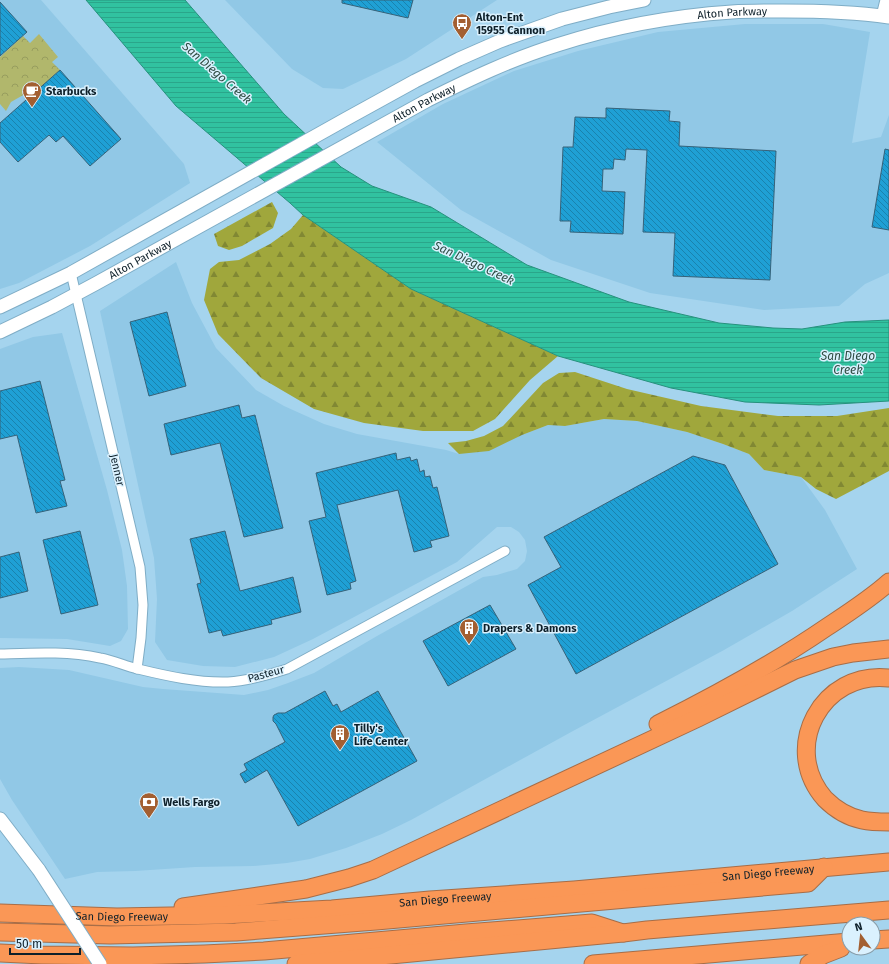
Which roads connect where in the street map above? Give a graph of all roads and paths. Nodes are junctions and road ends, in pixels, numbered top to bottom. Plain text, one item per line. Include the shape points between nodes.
1 (644, 0) edge
2 (886, 0) edge
3 (886, 17) edge
4 (71, 272) junction
5 (76, 294) junction
6 (0, 307) edge
7 (0, 332) edge
8 (505, 550) dead end
9 (889, 582) edge
10 (889, 649) edge
11 (0, 654) edge
12 (137, 669) junction
13 (889, 678) edge
14 (0, 818) edge
15 (889, 822) edge
16 (889, 862) edge
17 (824, 868) junction
18 (373, 870) junction
19 (889, 910) edge
20 (0, 913) edge
21 (117, 917) junction
22 (0, 932) edge
23 (623, 933) junction
24 (841, 943) edge
25 (841, 948) edge
26 (0, 953) edge
27 (100, 964) edge
28 (296, 964) edge
29 (593, 964) edge
30 (809, 964) edge

1 - 4 main road, Alton Parkway via 562,19 459,58
2 - 3 street
3 - 5 main road, Alton Parkway via 811,11 747,11 700,15 644,23 555,46 480,74 428,100
4 - 5 street, Jenner
4 - 6 main road, Alton Parkway
5 - 7 main road, Alton Parkway
5 - 12 street, Jenner via 140,567 143,605
8 - 12 street, Pasteur via 287,669 262,677 229,682 182,678
9 - 18 highway via 831,625 754,673
10 - 18 highway via 854,652 795,670
11 - 12 street, Pasteur via 68,654 100,658
13 - 15 highway via 858,680 830,696 811,724 806,753 811,776 830,804 845,814 861,820
14 - 27 main road, bridge via 40,870
16 - 17 highway, San Diego Freeway
17 - 21 highway, San Diego Freeway via 332,909
17 - 22 highway via 808,883 236,932 110,935
18 - 21 highway via 306,889
19 - 23 highway
20 - 21 highway, San Diego Freeway
23 - 26 highway via 592,923 264,951 133,956
23 - 28 highway
24 - 29 highway
25 - 30 highway via 823,954

